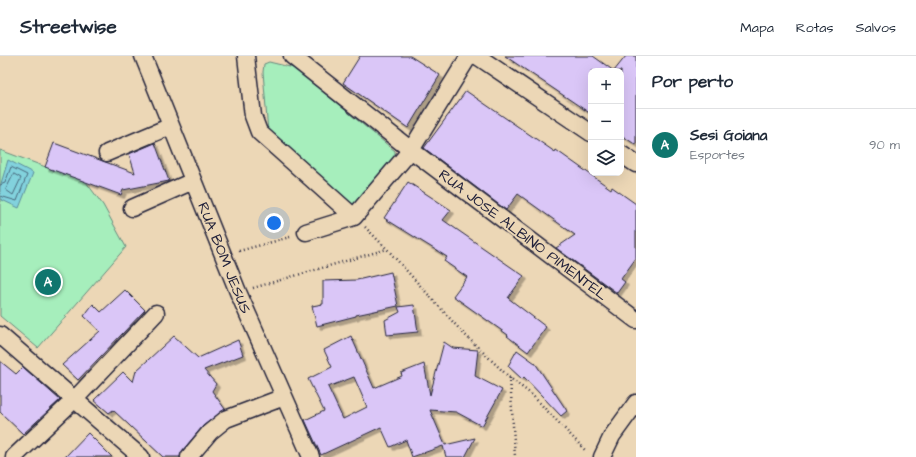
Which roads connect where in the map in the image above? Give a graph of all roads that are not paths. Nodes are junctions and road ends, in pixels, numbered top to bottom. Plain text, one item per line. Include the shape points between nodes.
1 (143, 56) edge
2 (246, 56) edge
3 (292, 56) edge
4 (469, 56) edge
5 (477, 56) edge
6 (171, 126) junction
7 (588, 131) edge
8 (411, 150) junction
9 (107, 153) dead end
10 (624, 156) edge
11 (636, 164) edge
12 (193, 181) junction
13 (132, 208) dead end
14 (354, 217) junction
15 (306, 232) road end
16 (156, 313) dead end
17 (636, 320) edge
18 (0, 335) edge
19 (284, 397) junction
20 (75, 399) junction
21 (636, 403) edge
22 (595, 455) edge
23 (14, 457) edge
24 (141, 457) edge
25 (189, 457) edge
26 (311, 457) edge

1 - 6 street, RUA BOM JESUS
2 - 14 street via 253,116 259,132
3 - 8 street, RUA JOSE ALBINO PIMENTEL
4 - 8 street
5 - 7 street
6 - 9 street
6 - 12 street, RUA BOM JESUS
8 - 14 street
8 - 17 street, RUA JOSE ALBINO PIMENTEL
10 - 11 street
12 - 13 street
12 - 19 street, RUA BOM JESUS
14 - 15 street
16 - 20 street
18 - 20 street
19 - 25 street via 226,419 210,432
19 - 26 street, RUA BOM JESUS
20 - 23 street
20 - 24 street
21 - 22 street

